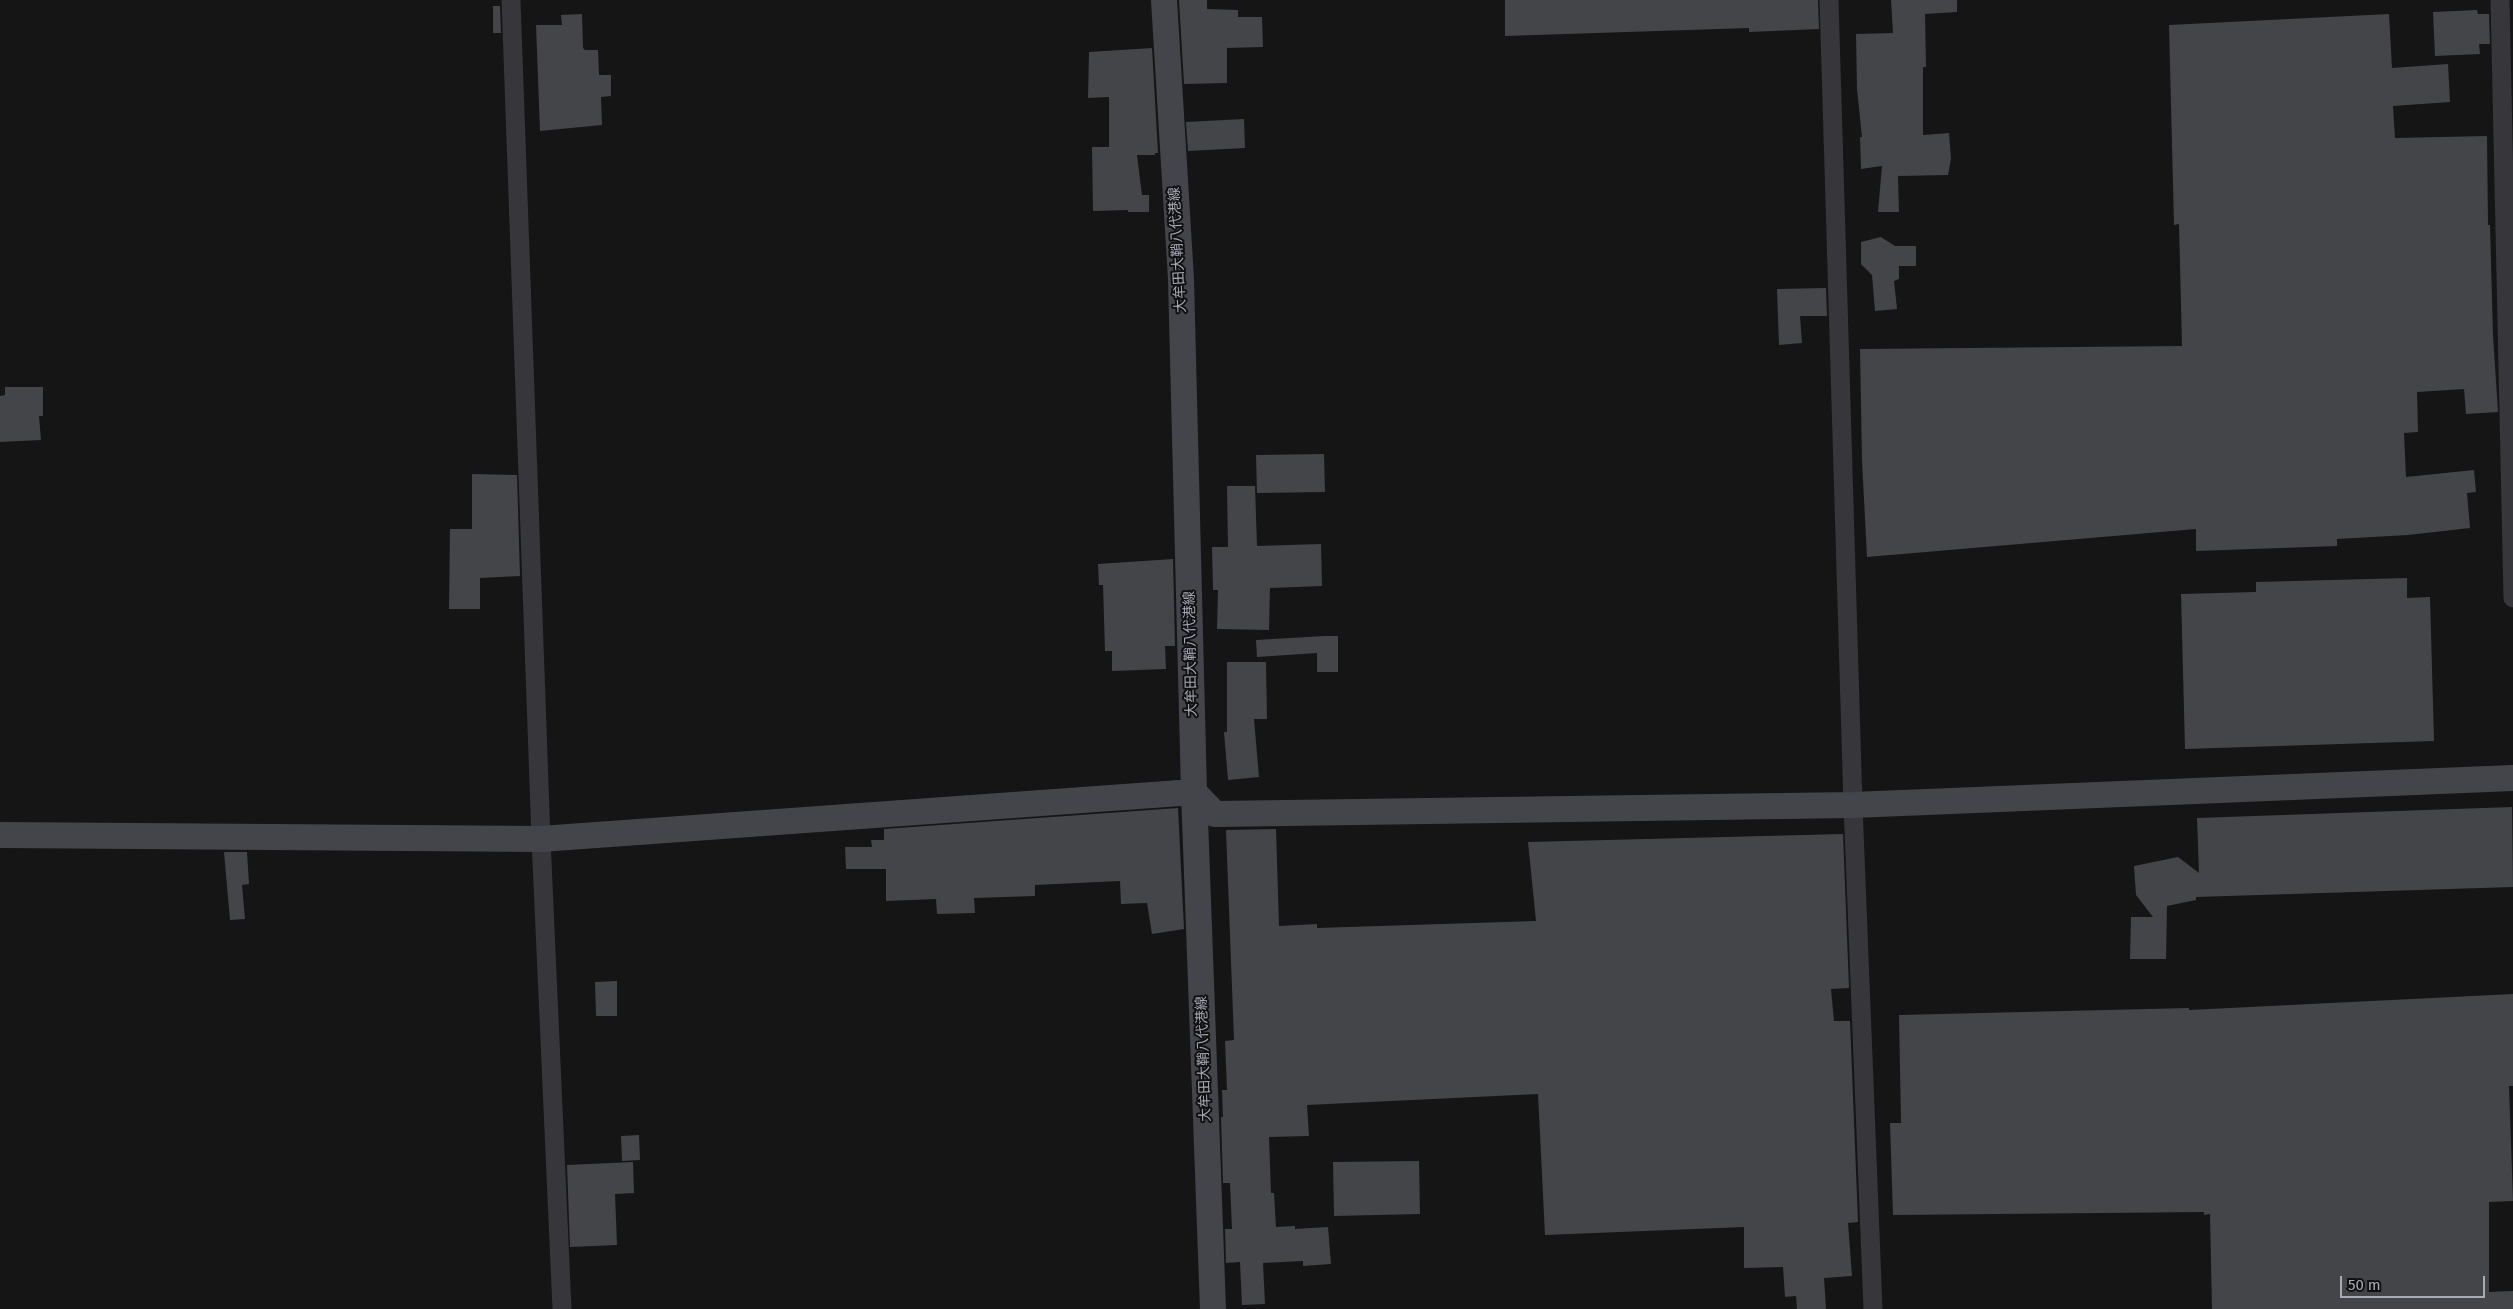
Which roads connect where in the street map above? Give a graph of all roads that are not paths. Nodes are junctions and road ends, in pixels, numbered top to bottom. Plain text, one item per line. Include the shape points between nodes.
1 (511, 0) edge
2 (1164, 0) edge
3 (1829, 0) edge
4 (2500, 0) edge
5 (2513, 598) edge
6 (2513, 778) edge
7 (1194, 792) junction
8 (1853, 805) junction
9 (0, 835) edge
10 (541, 839) junction
11 (562, 1309) edge
12 (1213, 1309) edge
13 (1873, 1309) edge

1 - 10 street
2 - 7 main road, 大牟田大鞘八代港線 via 1181,279
3 - 8 street
4 - 5 street
6 - 8 main road
7 - 8 main road via 1214,814
7 - 10 main road
7 - 12 main road, 大牟田大鞘八代港線
8 - 13 street
9 - 10 main road
10 - 11 street

